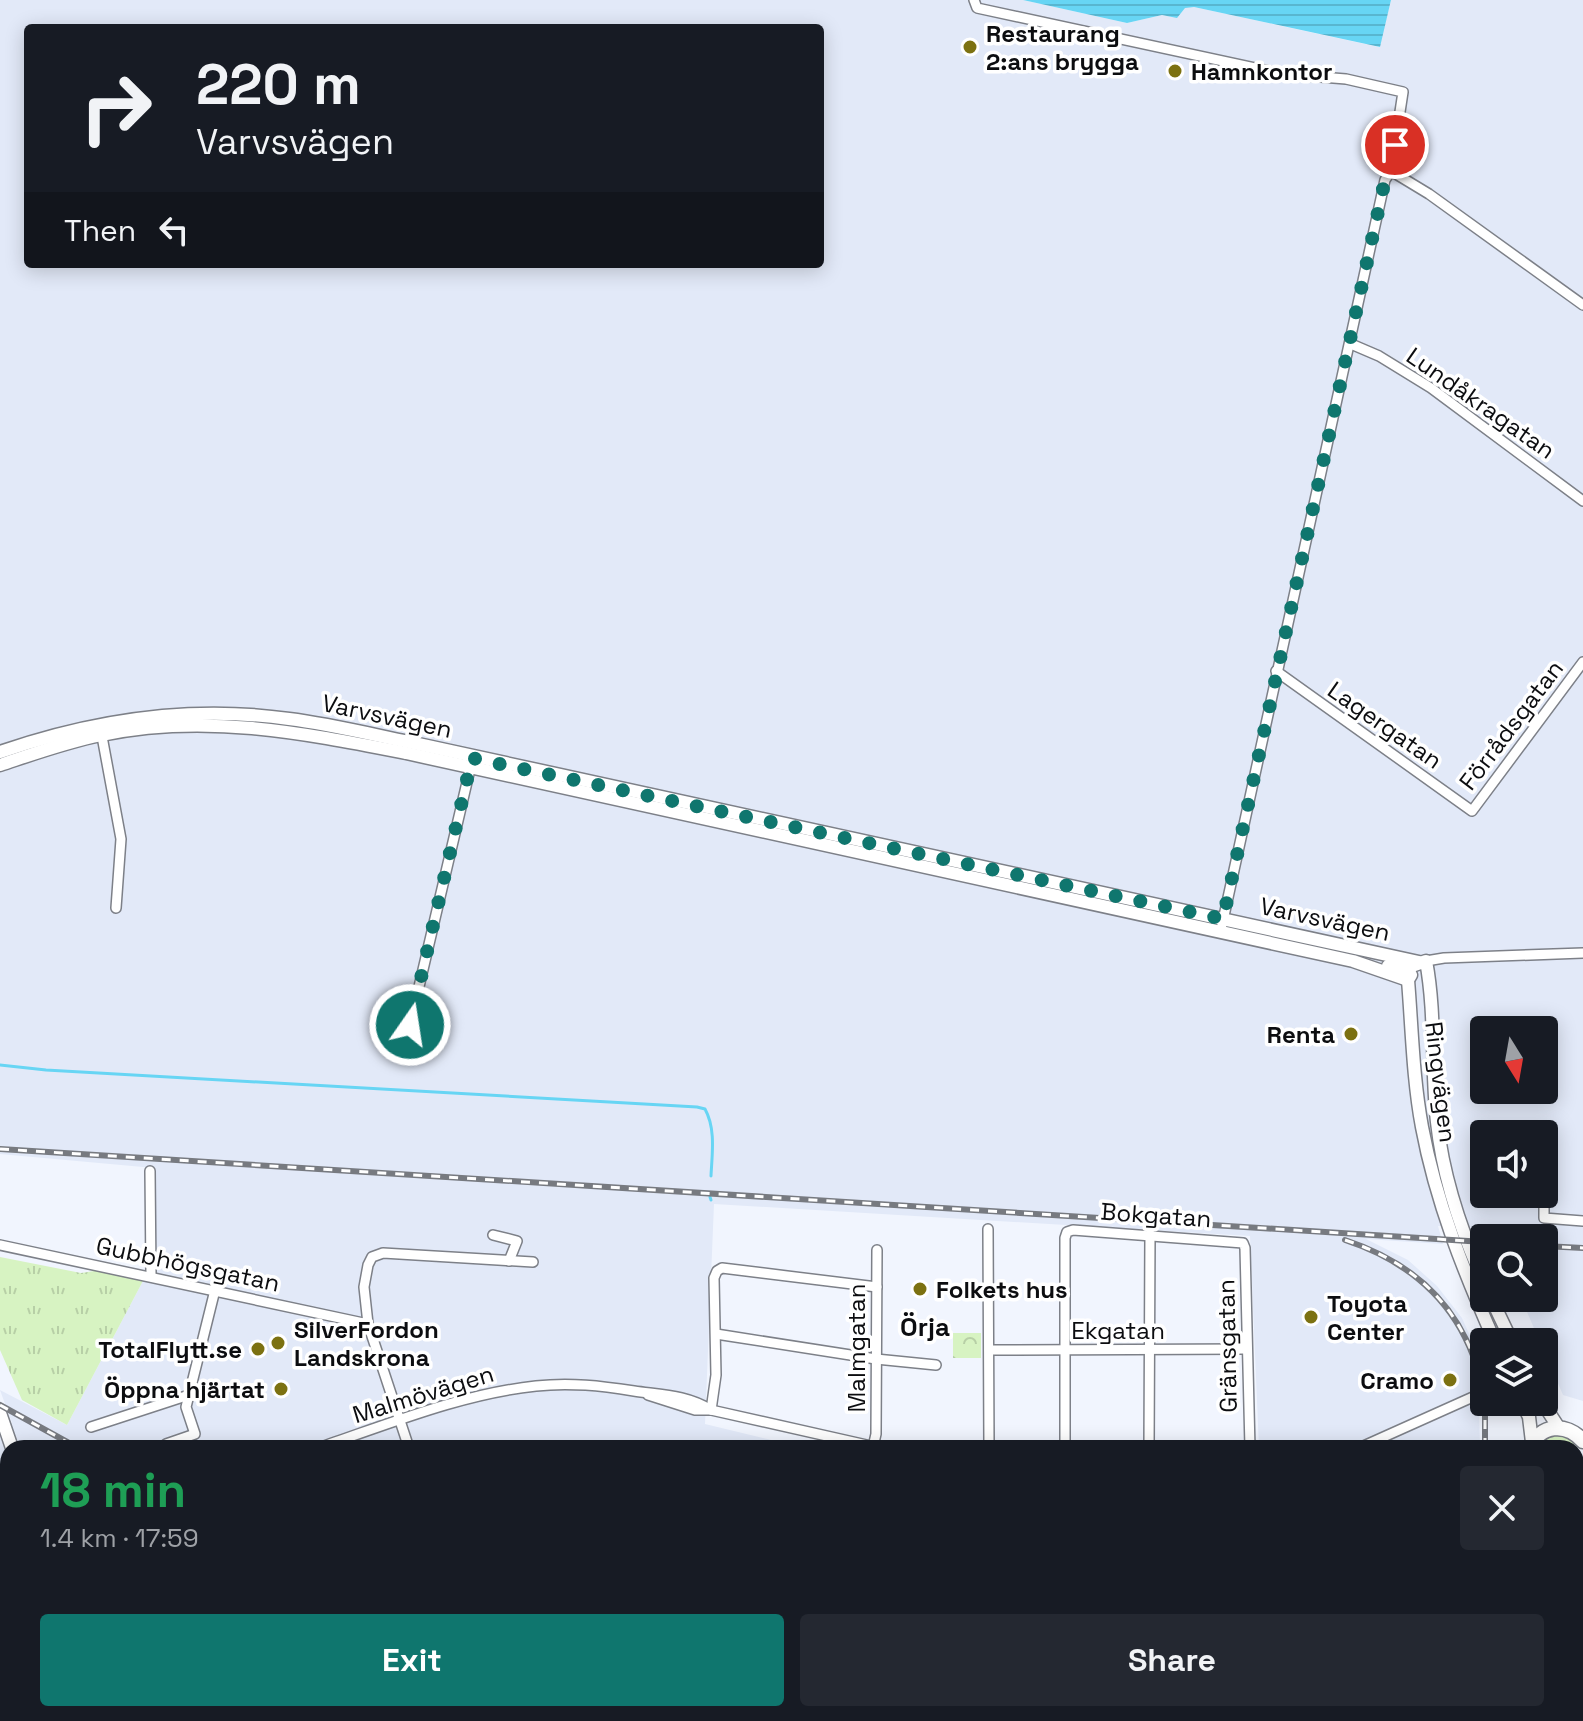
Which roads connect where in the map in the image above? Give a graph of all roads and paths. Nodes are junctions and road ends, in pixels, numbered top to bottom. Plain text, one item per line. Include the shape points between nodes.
1 (974, 0) edge
2 (1391, 171) junction
3 (1583, 305) edge
4 (1351, 344) junction
5 (1583, 501) edge
6 (1583, 662) edge
7 (1276, 671) junction
8 (100, 730) junction
9 (0, 752) edge
10 (471, 763) junction
11 (0, 765) edge
12 (1472, 811) joint
13 (116, 908) dead end
14 (1222, 926) junction
15 (1583, 953) edge
16 (1353, 961) junction
17 (1423, 962) junction
18 (1408, 980) junction
19 (410, 1025) dead end
20 (150, 1171) dead end
21 (1544, 1208) edge
22 (1583, 1221) edge
23 (988, 1229) dead end
24 (1150, 1234) junction
25 (493, 1235) dead end
26 (1243, 1243) joint
27 (0, 1245) edge
28 (1470, 1245) edge
29 (877, 1250) dead end
30 (509, 1261) junction
31 (526, 1264) dead end
32 (151, 1275) junction
33 (877, 1287) junction
34 (215, 1290) junction
35 (368, 1324) junction
36 (1489, 1328) edge
37 (716, 1334) junction
38 (1246, 1349) junction
39 (989, 1350) junction
40 (1065, 1350) junction
41 (1150, 1350) junction
42 (876, 1359) junction
43 (936, 1365) dead end
44 (189, 1395) junction
45 (1470, 1398) edge
46 (711, 1410) junction
47 (0, 1413) edge
48 (1529, 1416) edge
49 (1556, 1416) edge
50 (400, 1420) junction
51 (91, 1427) dead end
52 (1574, 1433) edge
53 (9, 1440) edge
54 (178, 1440) edge
55 (341, 1440) edge
56 (406, 1440) edge
57 (845, 1440) edge
58 (876, 1440) edge
59 (989, 1440) edge
60 (1065, 1440) edge
61 (1149, 1440) edge
62 (1250, 1440) edge
63 (1377, 1440) edge
64 (1531, 1440) edge
65 (1536, 1440) edge

1 - 2 street via 977,8 1254,68 1403,92
2 - 3 street
2 - 4 street
4 - 5 street, Lundåkragatan via 1431,388
4 - 7 street
6 - 12 street, Förrådsgatan
7 - 12 street, Lagergatan
7 - 14 street
8 - 9 main road, Varvsvägen via 50,735
8 - 10 main road, Varvsvägen via 168,715 289,719
8 - 11 main road, Varvsvägen
8 - 13 street via 121,839
10 - 14 main road, Varvsvägen
10 - 19 street
14 - 16 main road, Varvsvägen
14 - 17 main road, Varvsvägen
15 - 17 street, Varvsvägen
16 - 17 main road, Varvsvägen via 1406,968
16 - 18 main road, Varvsvägen
17 - 18 main road
17 - 28 main road, Ringvägen via 1441,1152
18 - 36 main road, Ringvägen via 1428,1157 1452,1240
20 - 32 street
21 - 22 street via 1544,1218
23 - 39 street
24 - 26 street, Bokgatan
24 - 40 street, Bokgatan via 1067,1232
24 - 41 street
25 - 30 street via 517,1241
26 - 38 street, Gränsgatan
27 - 32 street, Gubbhögsgatan
29 - 33 street, Malmgatan
30 - 31 street
30 - 35 street via 395,1252 372,1257 364,1287
32 - 34 street, Gubbhögsgatan
33 - 37 street via 722,1268 714,1278
33 - 42 street, Malmgatan
34 - 35 street, Gubbhögsgatan
34 - 44 street
35 - 50 street
37 - 42 street
37 - 46 street
38 - 41 street, Ekgatan
38 - 62 street, Gränsgatan
39 - 40 street, Ekgatan
39 - 59 street
40 - 41 street, Ekgatan
40 - 60 street
41 - 61 street
42 - 43 street
42 - 58 street, Malmgatan
44 - 51 street
44 - 54 street via 186,1407 195,1434
45 - 63 street
46 - 50 street, Malmövägen via 637,1391 539,1385 467,1399
46 - 57 street, Malmövägen
47 - 53 main road
48 - 64 main road
49 - 52 main road
50 - 55 street, Malmövägen
50 - 56 street
52 - 65 main road via 1544,1431

